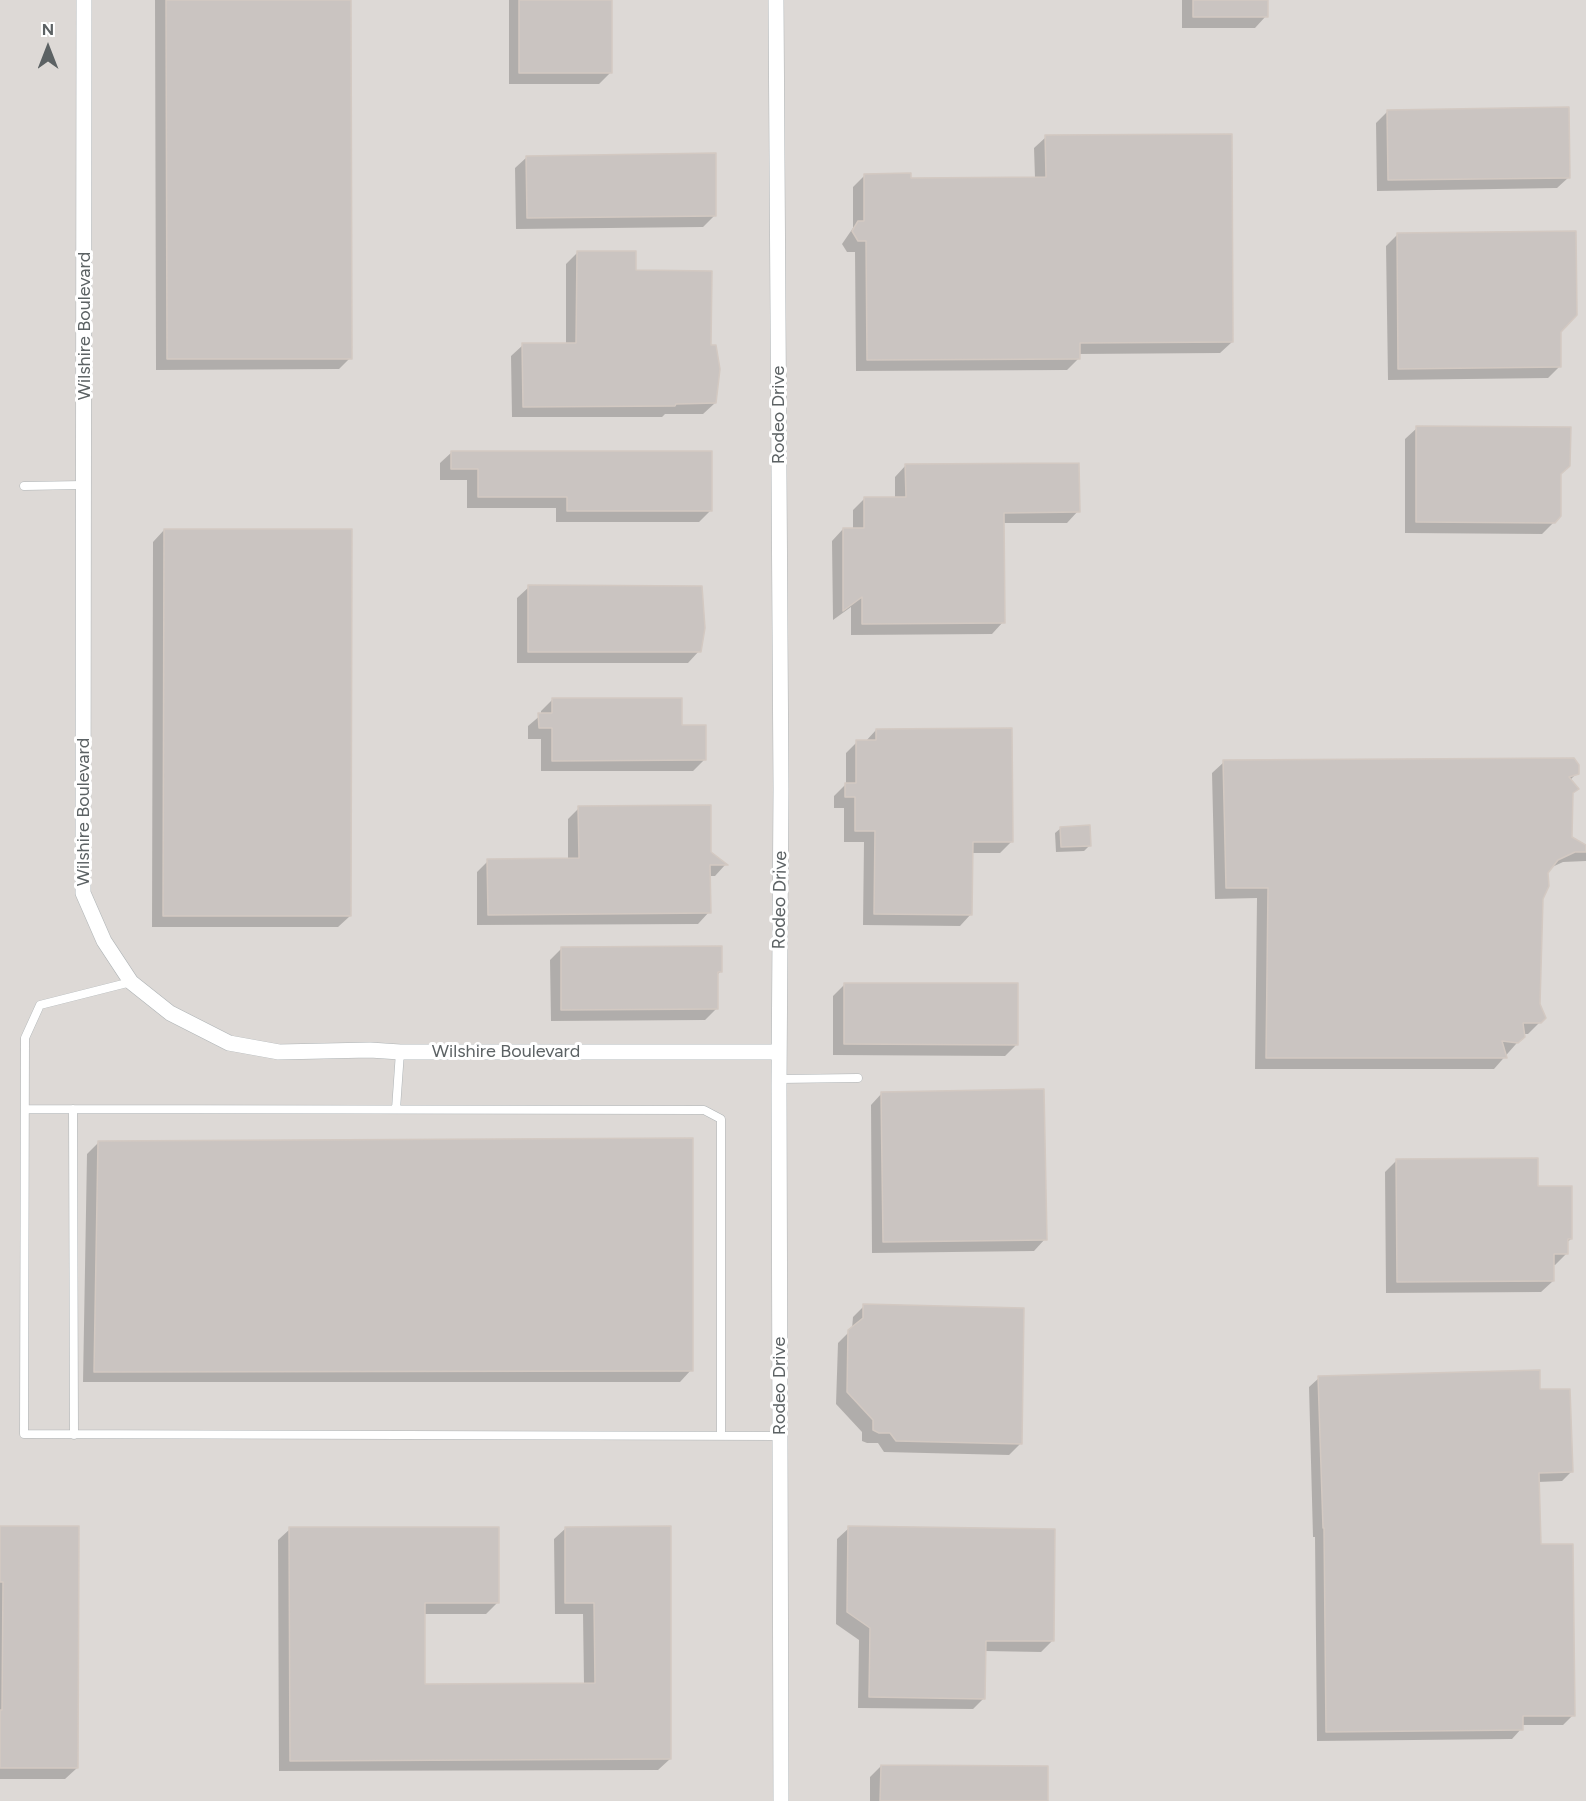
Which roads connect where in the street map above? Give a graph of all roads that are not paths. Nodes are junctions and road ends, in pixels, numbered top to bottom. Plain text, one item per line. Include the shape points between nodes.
1 (84, 0) edge
2 (776, 0) edge
3 (83, 485) junction
4 (24, 486) dead end
5 (131, 982) junction
6 (400, 1052) junction
7 (779, 1052) junction
8 (858, 1078) dead end
9 (779, 1079) junction
10 (25, 1109) junction
11 (73, 1109) junction
12 (396, 1109) junction
13 (74, 1435) junction
14 (721, 1436) junction
15 (780, 1436) junction
16 (781, 1801) edge

1 - 3 street, Wilshire Boulevard
2 - 7 street, Rodeo Drive
3 - 4 lane
3 - 5 street, Wilshire Boulevard via 83,893 104,941
5 - 6 street, Wilshire Boulevard via 170,1013 229,1043 279,1052
5 - 10 lane via 40,1005 25,1038
6 - 7 street, Wilshire Boulevard
6 - 12 lane
7 - 9 street, Rodeo Drive
8 - 9 lane
9 - 15 street, Rodeo Drive
10 - 11 lane
10 - 13 lane via 24,1434
11 - 12 lane
11 - 13 lane
12 - 14 lane via 704,1110 721,1119
13 - 14 lane
14 - 15 lane
15 - 16 street, Rodeo Drive

